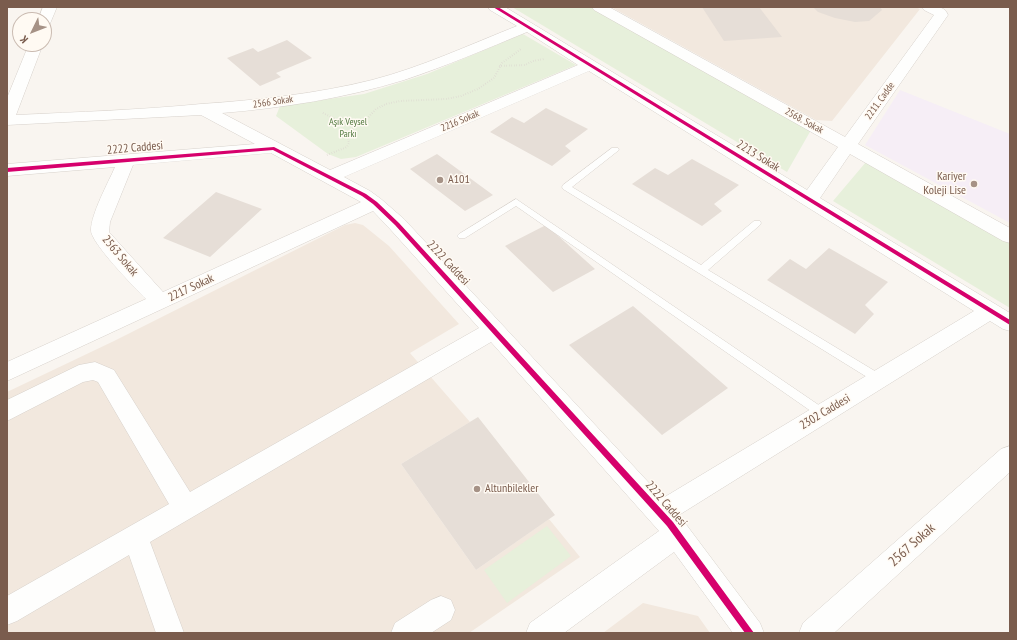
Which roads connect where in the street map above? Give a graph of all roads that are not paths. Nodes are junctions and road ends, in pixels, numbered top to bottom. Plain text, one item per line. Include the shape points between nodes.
1 (494, 7) edge
2 (599, 7) edge
3 (929, 7) edge
4 (528, 27) junction
5 (33, 52) edge
6 (590, 65) junction
7 (202, 109) junction
8 (7, 119) edge
9 (848, 145) junction
10 (274, 148) junction
11 (615, 150) dead end
12 (126, 160) junction
13 (7, 170) edge
14 (330, 177) junction
15 (809, 200) junction
16 (375, 203) junction
17 (757, 223) dead end
18 (462, 236) dead end
19 (1010, 236) edge
20 (702, 270) junction
21 (160, 302) junction
22 (990, 311) junction
23 (1010, 323) edge
24 (494, 330) junction
25 (7, 372) edge
26 (878, 379) junction
27 (7, 411) edge
28 (822, 413) junction
29 (1010, 457) edge
30 (185, 507) junction
31 (660, 513) junction
32 (677, 534) junction
33 (135, 536) junction
34 (441, 610) dead end
35 (7, 611) edge
36 (170, 633) edge
37 (404, 633) edge
38 (540, 633) edge
39 (750, 633) edge
40 (813, 633) edge

1 - 4 street, 2213 Sokak
2 - 9 street, 2568. Sokak
3 - 9 street, 2211. Cadde via 941,15
4 - 6 street, 2213 Sokak
4 - 7 street, 2566 Sokak via 400,76 357,88 279,101
5 - 8 street
6 - 14 street, 2216 Sokak
6 - 15 street, 2213 Sokak
7 - 8 street, 2566 Sokak
7 - 10 street
9 - 15 street, 2211. Cadde
9 - 19 street, 2568. Sokak
10 - 12 street, 2222 Caddesi
10 - 14 street, 2222 Caddesi
11 - 20 lane via 566,187
12 - 13 street, 2222 Caddesi
12 - 21 street, 2563 Sokak via 101,222 100,232 105,241
14 - 16 street, 2222 Caddesi
15 - 22 street, 2213 Sokak
16 - 21 street, 2217 Sokak
16 - 24 street, 2222 Caddesi
17 - 20 lane
18 - 28 lane via 516,202
20 - 26 lane
21 - 25 street, 2217 Sokak
22 - 23 street, 2213 Sokak
22 - 26 street, 2302 Caddesi
24 - 30 street
24 - 31 street, 2222 Caddesi
26 - 28 street, 2302 Caddesi
27 - 30 street via 79,374 95,371 106,376
28 - 31 street, 2302 Caddesi
29 - 40 street, 2567 Sokak
30 - 33 street
31 - 32 street, 2222 Caddesi
32 - 38 street
32 - 39 street, 2222 Caddesi
33 - 35 street
33 - 36 street
34 - 37 street

